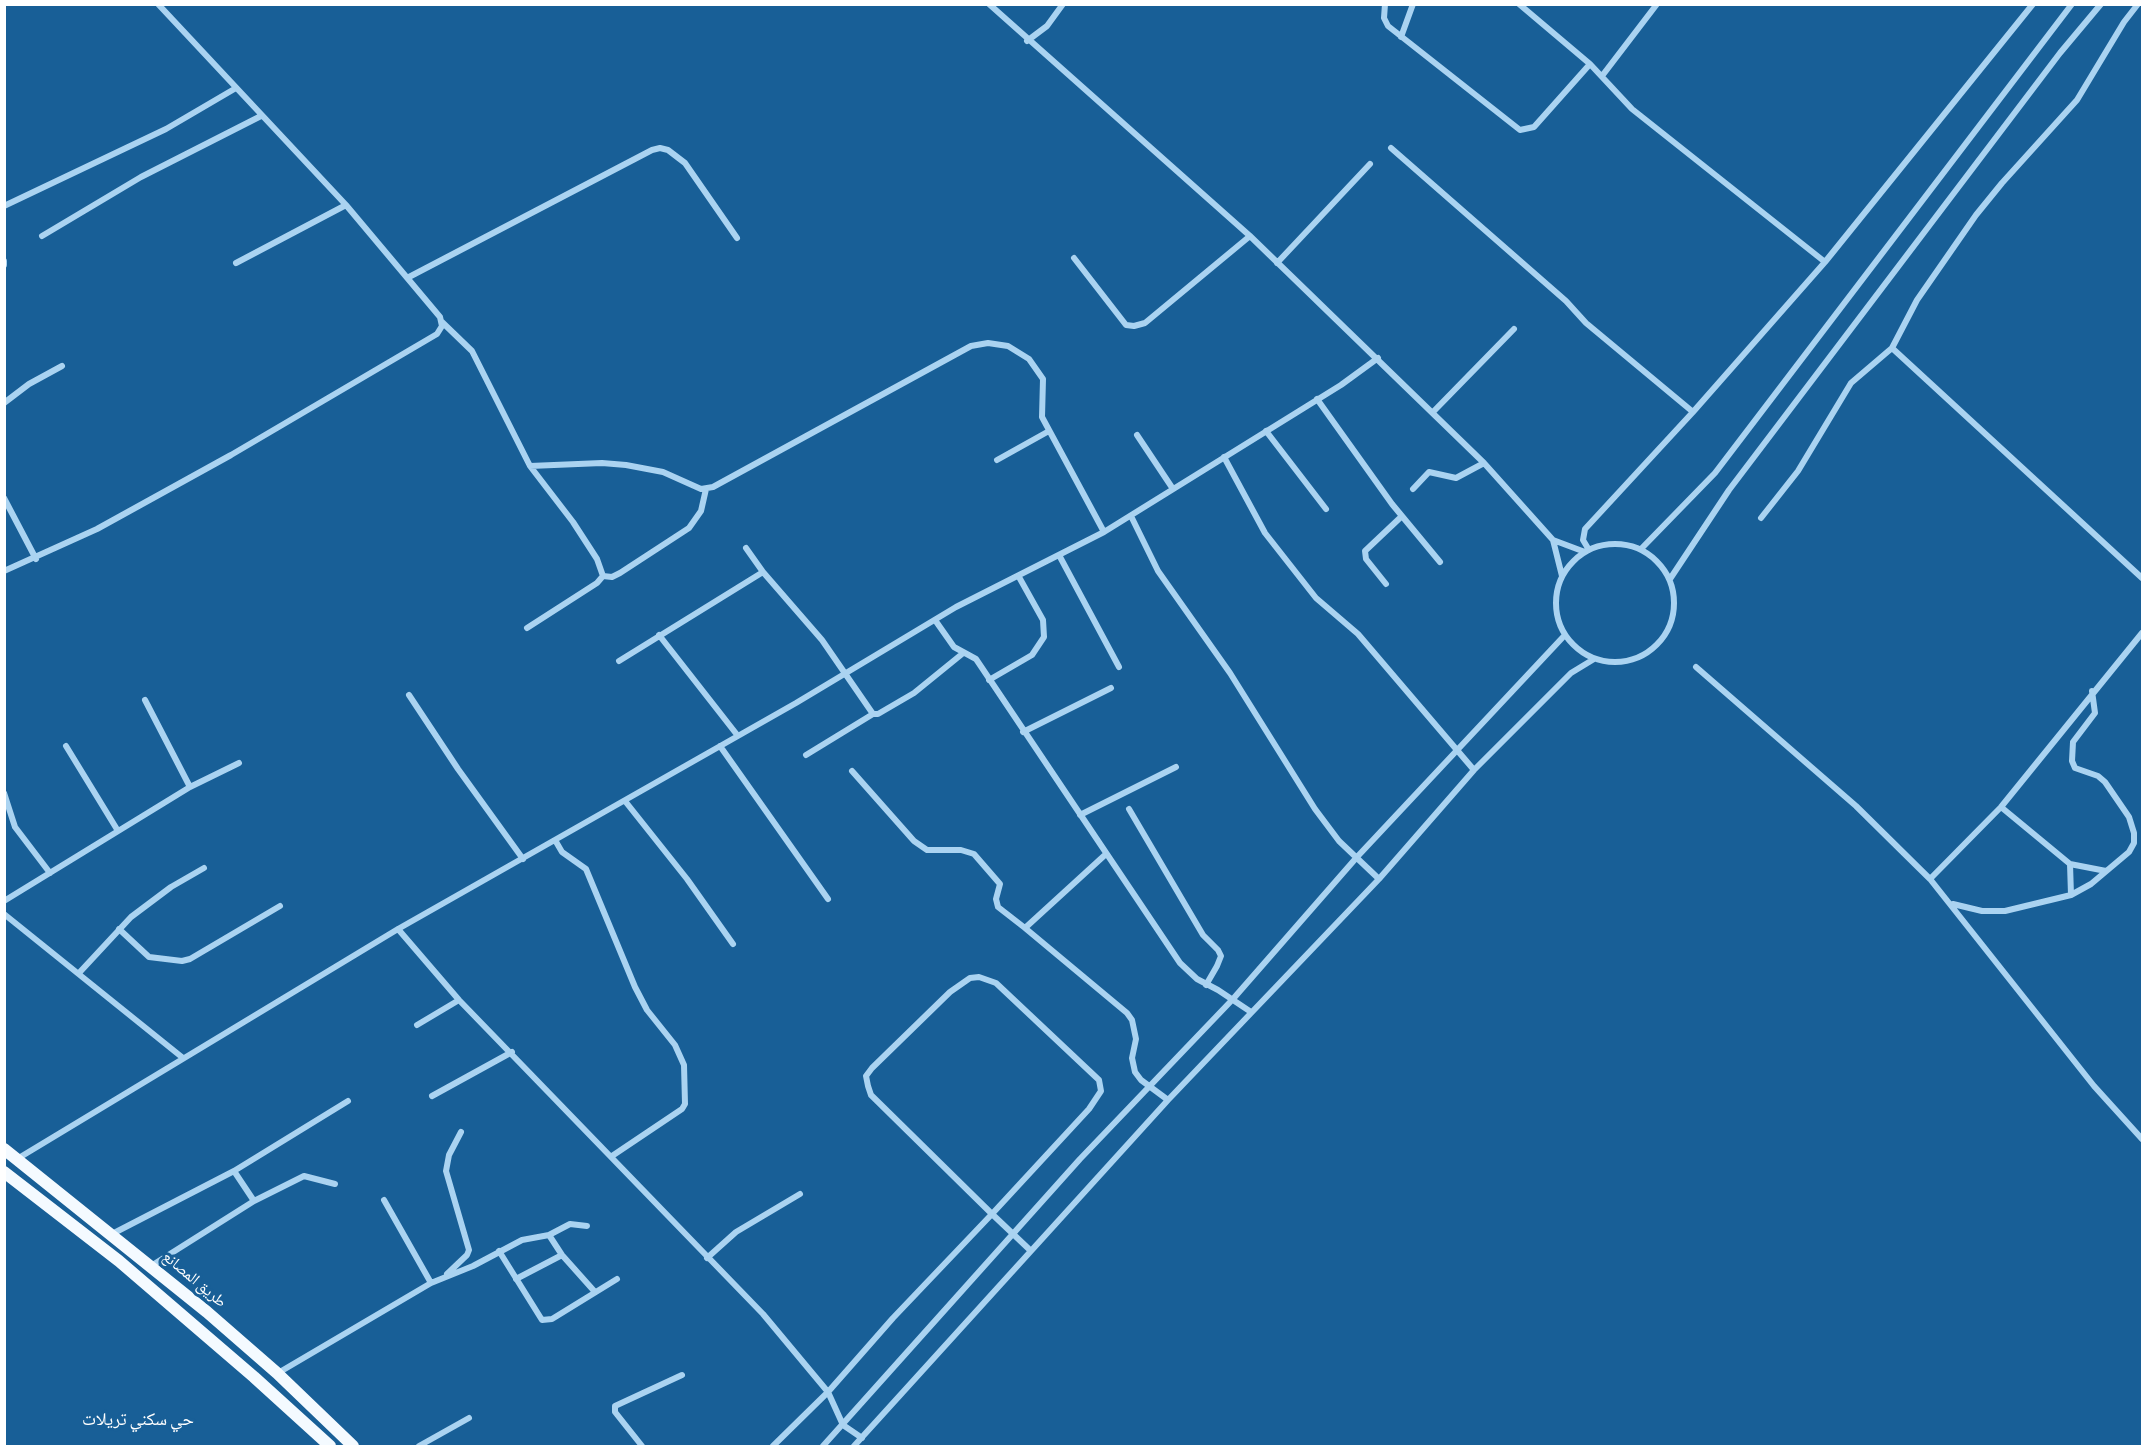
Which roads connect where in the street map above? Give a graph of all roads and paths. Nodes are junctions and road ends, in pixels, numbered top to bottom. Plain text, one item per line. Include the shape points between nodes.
1 (158, 4) edge
2 (988, 4) edge
3 (1063, 4) edge
4 (1385, 4) edge
5 (1413, 4) edge
6 (1519, 4) edge
7 (1657, 4) edge
8 (2033, 4) edge
9 (2072, 4) edge
10 (2101, 4) edge
11 (2138, 4) edge
12 (1401, 37) junction
13 (1027, 41) junction
14 (1590, 64) junction
15 (1602, 76) junction
16 (236, 88) junction
17 (261, 116) junction
18 (1391, 148) dead end
19 (1370, 164) dead end
20 (4, 206) edge
21 (346, 206) junction
22 (42, 236) dead end
23 (1250, 236) junction
24 (737, 238) dead end
25 (1074, 258) dead end
26 (1825, 262) junction
27 (236, 263) dead end
28 (1277, 263) junction
29 (409, 277) junction
30 (442, 322) junction
31 (1514, 329) dead end
32 (1892, 348) junction
33 (1378, 358) junction
34 (62, 366) dead end
35 (1317, 399) junction
36 (4, 403) edge
37 (1433, 412) junction
38 (1693, 412) junction
39 (1049, 431) junction
40 (1266, 431) junction
41 (1137, 435) dead end
42 (1224, 457) junction
43 (997, 460) dead end
44 (1484, 463) junction
45 (530, 466) junction
46 (706, 489) junction
47 (1173, 489) junction
48 (1413, 489) dead end
49 (4, 498) edge
50 (1326, 509) dead end
51 (1131, 516) junction
52 (1402, 516) junction
53 (1761, 518) dead end
54 (1104, 532) junction
55 (1553, 540) junction
56 (746, 548) dead end
57 (1641, 549) junction
58 (1587, 551) junction
59 (1059, 555) junction
60 (36, 559) junction
61 (1440, 562) dead end
62 (4, 571) edge
63 (763, 572) junction
64 (603, 576) junction
65 (1562, 576) junction
66 (1019, 578) junction
67 (1670, 579) junction
68 (2142, 579) edge
69 (1386, 584) dead end
70 (934, 620) junction
71 (527, 628) dead end
72 (2142, 633) edge
73 (659, 635) junction
74 (1564, 636) junction
75 (962, 654) junction
76 (1594, 659) junction
77 (619, 662) dead end
78 (1119, 667) dead end
79 (1696, 667) dead end
80 (847, 674) junction
81 (989, 680) junction
82 (1111, 688) dead end
83 (2092, 692) junction
84 (409, 694) dead end
85 (145, 700) dead end
86 (873, 714) junction
87 (1023, 732) junction
88 (738, 736) junction
89 (66, 746) dead end
90 (720, 746) junction
91 (1456, 751) junction
92 (806, 755) dead end
93 (239, 763) dead end
94 (1176, 767) dead end
95 (1474, 770) junction
96 (852, 771) dead end
97 (190, 787) junction
98 (4, 793) edge
99 (624, 801) junction
100 (2001, 807) junction
101 (1130, 809) dead end
102 (1080, 815) junction
103 (118, 831) junction
104 (555, 840) junction
105 (1106, 854) junction
106 (1357, 856) junction
107 (523, 859) junction
108 (2070, 864) junction
109 (204, 868) dead end
110 (2106, 871) junction
111 (50, 873) junction
112 (1379, 879) junction
113 (1930, 879) junction
114 (2071, 895) junction
115 (828, 898) dead end
116 (4, 901) edge
117 (1952, 904) junction
118 (280, 906) dead end
119 (4, 914) edge
120 (1025, 928) junction
121 (119, 929) junction
122 (398, 929) junction
123 (733, 944) dead end
124 (79, 973) junction
125 (1206, 984) junction
126 (1233, 999) junction
127 (459, 1000) junction
128 (1251, 1012) junction
129 (417, 1024) dead end
130 (512, 1052) junction
131 (183, 1058) junction
132 (1150, 1086) junction
133 (432, 1096) dead end
134 (1168, 1100) junction
135 (348, 1101) dead end
136 (462, 1132) dead end
137 (2142, 1139) edge
138 (4, 1149) edge
139 (612, 1156) junction
140 (17, 1159) junction
141 (4, 1172) edge
142 (234, 1172) junction
143 (335, 1184) dead end
144 (800, 1194) dead end
145 (384, 1200) dead end
146 (254, 1201) junction
147 (992, 1214) junction
148 (587, 1226) dead end
149 (1014, 1233) junction
150 (112, 1234) junction
151 (549, 1235) junction
152 (499, 1251) junction
153 (1031, 1251) junction
154 (562, 1255) junction
155 (707, 1258) junction
156 (151, 1266) junction
157 (444, 1277) junction
158 (516, 1279) junction
159 (617, 1279) dead end
160 (431, 1283) junction
161 (595, 1292) junction
162 (277, 1373) junction
163 (682, 1376) dead end
164 (828, 1392) junction
165 (469, 1418) dead end
166 (843, 1425) junction
167 (862, 1437) junction
168 (330, 1446) edge
169 (353, 1446) edge
170 (419, 1446) edge
171 (642, 1446) edge
172 (773, 1446) edge
173 (824, 1446) edge
174 (854, 1446) edge

1 - 16 street
2 - 13 street
3 - 13 street via 1047,26
4 - 12 street via 1386,22
5 - 12 street
6 - 14 street
7 - 15 street
8 - 26 street
9 - 57 street via 1715,473
10 - 67 street via 1736,480
11 - 32 street via 2077,100 1976,215 1917,300
12 - 14 street via 1523,131 1534,127
13 - 23 street
14 - 15 street
15 - 26 street via 1642,117
16 - 17 street
16 - 20 street via 166,129
17 - 21 street
17 - 22 street via 161,166
18 - 38 street via 1566,301 1586,323
19 - 28 street
21 - 27 street
21 - 29 street
23 - 25 street via 1145,323 1134,326 1126,325
23 - 28 street
24 - 29 street via 685,163 660,148
26 - 38 street
28 - 33 street
29 - 30 street
30 - 45 street via 472,351
30 - 60 street via 436,334 231,454
31 - 37 street
32 - 53 street via 1851,383 1798,471
32 - 68 street
33 - 35 street
33 - 37 street
34 - 36 street
35 - 40 street
35 - 52 street
37 - 44 street
38 - 58 street via 1585,529
39 - 43 street
39 - 46 street via 1042,417 1043,379 1029,358 1008,346 979,343
39 - 54 street
40 - 42 street
40 - 50 street
41 - 47 street
42 - 47 street
42 - 91 street via 1265,533 1316,598 1358,634
44 - 48 street via 1456,478 1429,472
44 - 55 street
45 - 46 street via 626,465 663,472
45 - 64 street via 573,522 597,559
46 - 64 street via 701,511 689,528 620,573
47 - 51 street
49 - 60 street
51 - 54 street
51 - 106 street via 1158,571 1230,673 1315,809 1339,841
52 - 61 street
52 - 69 street via 1365,551 1366,560
54 - 59 street
55 - 58 street
55 - 65 street
56 - 63 street
57 - 58 street via 1615,544
57 - 67 street via 1653,557
58 - 65 street
59 - 66 street
59 - 78 street
60 - 62 street
63 - 73 street
63 - 80 street
64 - 71 street
65 - 74 street via 1556,606
66 - 70 street
66 - 81 street via 1043,620 1044,637 1032,655
67 - 76 street via 1674,610 1663,640 1631,661
70 - 75 street
70 - 80 street
72 - 83 street
73 - 77 street
73 - 88 street
74 - 76 street
74 - 91 street
75 - 81 street via 976,660
75 - 86 street via 914,693
76 - 95 street via 1571,674
79 - 113 street via 1856,806
80 - 86 street
80 - 88 street
81 - 87 street
82 - 87 street
83 - 100 street
83 - 110 street via 2095,713 2073,742 2072,761 2075,768 2105,782 2129,817 2134,833 2129,852
84 - 107 street
85 - 97 street
86 - 92 street
87 - 102 street
88 - 90 street
89 - 103 street
90 - 99 street
90 - 115 street
91 - 95 street
91 - 106 street
93 - 97 street
94 - 102 street
95 - 112 street
96 - 120 street via 914,841 927,850 974,854 1000,884 998,907
97 - 103 street
98 - 111 street via 15,827
99 - 104 street
99 - 123 street
100 - 108 street
100 - 113 street
101 - 125 street via 1203,935 1221,956
102 - 105 street
103 - 111 street
104 - 107 street
104 - 139 street via 568,857 586,869 635,987 647,1010 675,1045 684,1065 682,1109
105 - 120 street
105 - 125 street via 1180,963
106 - 112 street
106 - 126 street
107 - 122 street
108 - 110 street
108 - 114 street
109 - 121 street via 149,902
110 - 114 street
111 - 116 street
112 - 128 street
113 - 117 street
114 - 117 street via 2005,910 1982,911
117 - 137 street via 2094,1086
118 - 121 street via 182,961 149,957
119 - 124 street
120 - 132 street via 1132,1020 1136,1039 1132,1065
121 - 124 street
122 - 127 street
122 - 131 street
124 - 131 street
125 - 126 street
126 - 128 street
126 - 132 street
127 - 129 street
127 - 130 street
128 - 134 street
130 - 133 street
130 - 139 street
131 - 140 street
132 - 134 street
132 - 149 street
134 - 153 street
135 - 142 street
136 - 157 street via 449,1155 446,1171 469,1250
138 - 140 main road, طريق المصانع
139 - 155 street
140 - 150 main road, طريق المصانع
141 - 168 main road via 119,1261
142 - 146 street
142 - 150 street
143 - 146 street via 304,1176
144 - 155 street via 736,1232
145 - 160 street
146 - 156 street
147 - 147 street via 871,1095 866,1076 950,992 970,978 979,977 996,982 1081,1061 1101,1085 1089,1109
147 - 149 street
147 - 164 street
148 - 151 street via 570,1224
149 - 153 street
149 - 166 street
150 - 156 main road, طريق المصانع
151 - 152 street via 522,1240
151 - 154 street
152 - 157 street
152 - 158 street
153 - 167 street
154 - 158 street
154 - 161 street
155 - 164 street via 764,1314
156 - 162 main road, طريق المصانع
157 - 160 street
158 - 161 street via 543,1320 552,1319
159 - 161 street
160 - 162 street
162 - 169 main road, طريق المصانع
163 - 171 street via 615,1406 615,1412
164 - 166 street
164 - 172 street
165 - 170 street
166 - 167 street
166 - 173 street
167 - 174 street

